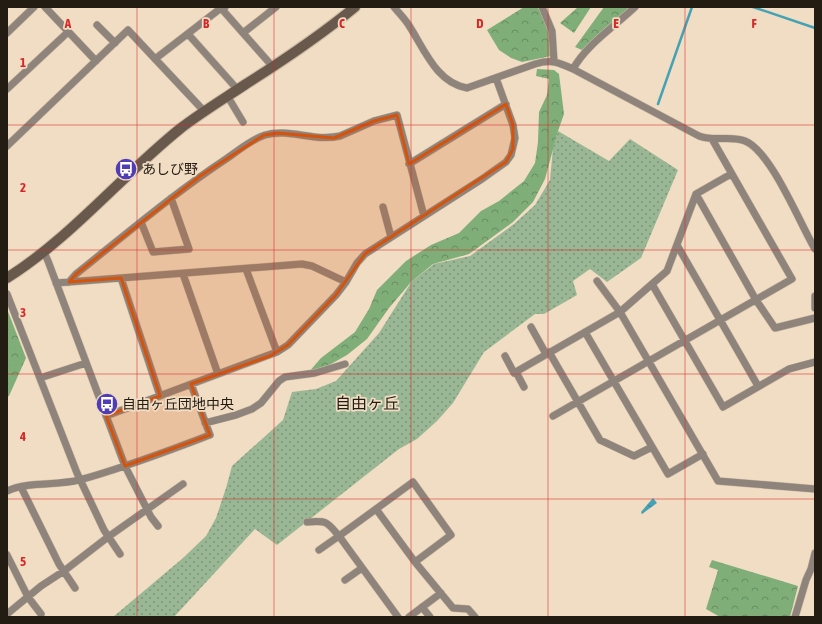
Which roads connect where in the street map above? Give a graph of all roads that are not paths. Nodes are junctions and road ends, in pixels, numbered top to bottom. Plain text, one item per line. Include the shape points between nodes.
1 (34, 7) edge
2 (45, 7) edge
3 (276, 7) edge
4 (394, 7) edge
5 (542, 7) edge
6 (635, 7) edge
7 (222, 8) edge
8 (352, 8) edge
9 (97, 25) dead end
10 (68, 32) junction
11 (243, 32) junction
12 (7, 33) edge
13 (188, 34) junction
14 (115, 43) junction
15 (155, 59) junction
16 (96, 61) junction
17 (554, 61) junction
18 (273, 67) junction
19 (573, 69) junction
20 (496, 78) junction
21 (7, 89) edge
22 (238, 90) junction
23 (228, 97) junction
24 (506, 104) junction
25 (204, 111) junction
26 (243, 122) dead end
27 (712, 139) junction
28 (7, 146) edge
29 (409, 164) junction
30 (731, 174) junction
31 (696, 194) junction
32 (171, 198) junction
33 (383, 207) dead end
34 (424, 216) junction
35 (141, 222) junction
36 (391, 237) junction
37 (677, 245) junction
38 (815, 249) edge
39 (44, 252) junction
40 (246, 269) junction
41 (183, 274) junction
42 (7, 278) edge
43 (121, 278) junction
44 (597, 280) dead end
45 (69, 282) junction
46 (346, 282) junction
47 (56, 283) junction
48 (652, 284) junction
49 (7, 294) edge
50 (815, 296) edge
51 (756, 300) junction
52 (815, 308) edge
53 (620, 312) junction
54 (815, 318) edge
55 (720, 320) junction
56 (531, 327) dead end
57 (585, 332) junction
58 (685, 340) junction
59 (277, 352) junction
60 (548, 353) junction
61 (505, 356) dead end
62 (649, 361) junction
63 (815, 362) edge
64 (86, 363) junction
65 (345, 364) dead end
66 (516, 372) junction
67 (218, 374) junction
68 (40, 378) junction
69 (614, 381) junction
70 (191, 384) junction
71 (758, 386) junction
72 (524, 387) dead end
73 (160, 396) junction
74 (578, 402) junction
75 (106, 416) junction
76 (553, 416) dead end
77 (205, 423) junction
78 (652, 447) junction
79 (703, 454) junction
80 (125, 466) junction
81 (80, 480) junction
82 (183, 484) dead end
83 (21, 487) junction
84 (815, 489) edge
85 (7, 491) edge
86 (376, 509) junction
87 (147, 510) junction
88 (307, 522) dead end
89 (158, 526) dead end
90 (339, 536) junction
91 (108, 537) junction
92 (319, 550) dead end
93 (815, 553) edge
94 (120, 554) dead end
95 (7, 555) edge
96 (415, 562) junction
97 (362, 568) junction
98 (813, 569) edge
99 (64, 571) junction
100 (345, 580) dead end
101 (75, 588) dead end
102 (440, 593) junction
103 (28, 597) junction
104 (422, 607) junction
105 (7, 614) edge
106 (41, 614) dead end
107 (398, 617) edge
108 (408, 617) edge
109 (430, 617) edge
110 (475, 617) edge
111 (795, 617) edge

1 - 12 street
2 - 10 street
3 - 11 street
4 - 20 street via 408,23 439,72 449,81 467,88
5 - 17 street via 552,31
6 - 19 street via 586,51
7 - 11 street
7 - 13 street
8 - 18 street
9 - 14 street
10 - 16 street
10 - 21 street
11 - 18 street
13 - 15 street
13 - 22 street
14 - 15 street via 128,30
14 - 16 street
15 - 25 street
16 - 28 street
17 - 19 street
17 - 20 street via 545,61
18 - 22 street
19 - 27 street via 694,134
20 - 24 street
22 - 23 street
23 - 25 street
23 - 26 street
24 - 29 street
24 - 34 street via 515,138 511,155 506,162
25 - 39 street via 155,151
27 - 30 street
27 - 38 street via 733,138 745,141 760,152 790,200
29 - 32 street via 397,115 374,120 334,138 320,139 278,133 264,135 241,148
29 - 34 street
30 - 31 street
30 - 51 street via 792,279
31 - 37 street
31 - 51 street
32 - 35 street
32 - 35 street via 189,249 153,252
33 - 36 street
34 - 36 street
35 - 45 street
36 - 46 street via 365,254
37 - 48 street via 667,271
37 - 55 street
39 - 42 street
39 - 47 street
40 - 41 street
40 - 46 street via 307,265
40 - 59 street
41 - 43 street
41 - 67 street
43 - 45 street
43 - 73 street
44 - 53 street
45 - 47 street
46 - 59 street via 288,345
47 - 64 street
48 - 53 street
48 - 58 street
49 - 68 street
50 - 52 street
51 - 54 street via 775,328
51 - 55 street
53 - 57 street
53 - 62 street
55 - 58 street
55 - 71 street
56 - 60 street
57 - 60 street
57 - 69 street
58 - 62 street
58 - 71 street via 723,406
59 - 67 street
60 - 66 street
60 - 74 street
61 - 66 street via 514,373
62 - 69 street
62 - 79 street
63 - 71 street via 789,369
64 - 68 street
64 - 75 street
65 - 77 street via 321,372 285,377 252,409
66 - 72 street
67 - 70 street
68 - 81 street
69 - 74 street
69 - 78 street
70 - 73 street
70 - 77 street
73 - 75 street
74 - 76 street
74 - 78 street via 600,440 634,456
75 - 80 street
77 - 80 street via 210,435
78 - 79 street via 668,474
79 - 84 street via 718,481
80 - 81 street
80 - 87 street
81 - 83 street
81 - 91 street
82 - 87 street
83 - 85 street
83 - 99 street
86 - 90 street
86 - 96 street
86 - 96 street via 413,482 452,535
87 - 89 street
87 - 91 street
88 - 90 street via 328,523
90 - 92 street
90 - 97 street
91 - 94 street
91 - 99 street
93 - 98 street
95 - 103 street
96 - 102 street
97 - 100 street
97 - 107 street
98 - 111 street via 806,580
99 - 101 street
99 - 103 street
102 - 104 street
102 - 110 street via 453,608 468,609
103 - 105 street
103 - 106 street
104 - 108 street
104 - 109 street

